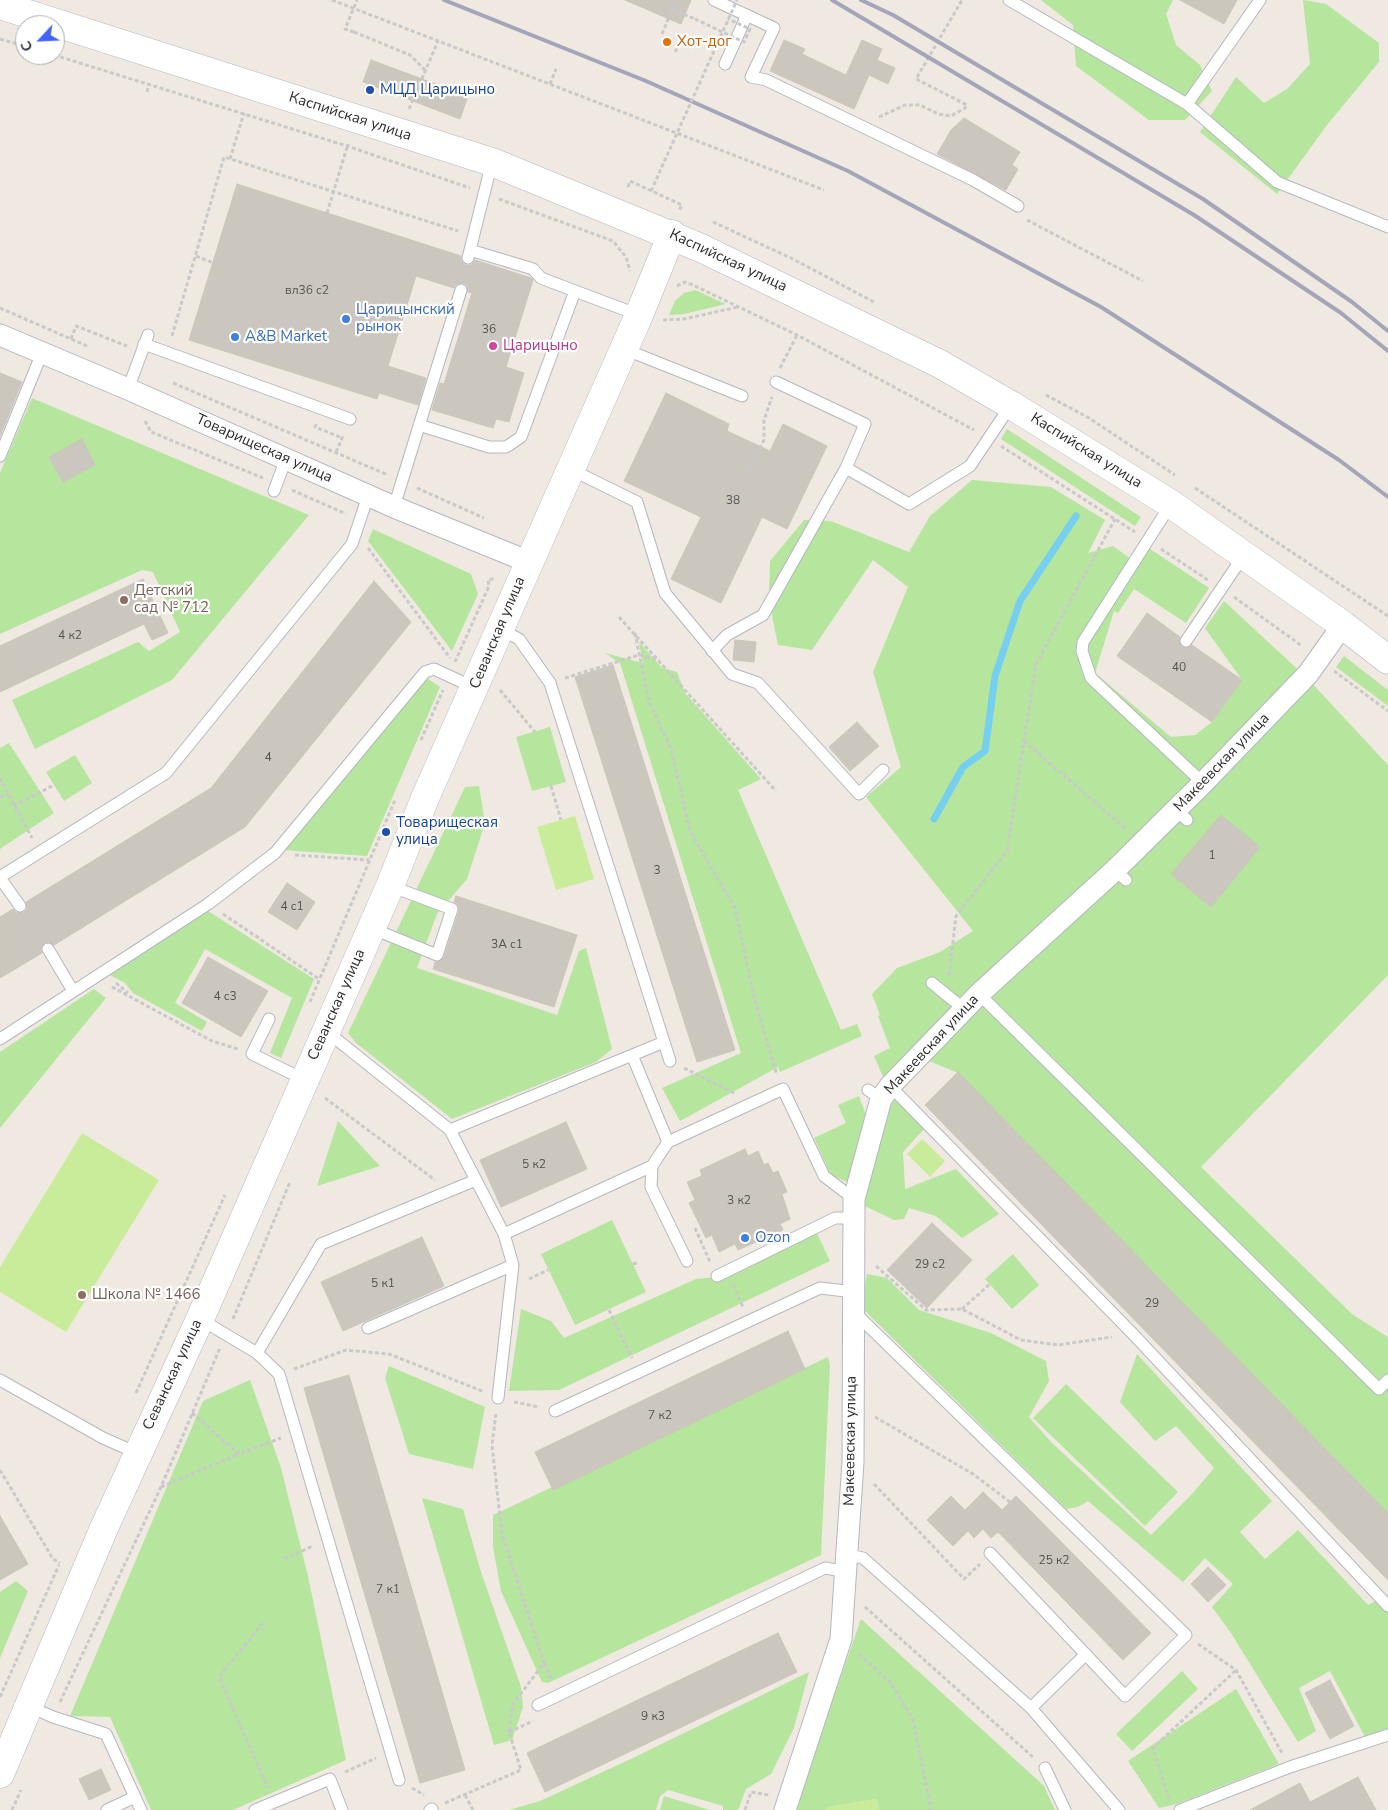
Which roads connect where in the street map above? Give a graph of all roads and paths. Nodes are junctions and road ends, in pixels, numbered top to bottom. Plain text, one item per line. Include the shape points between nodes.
1 (334, 0) edge
2 (357, 0) edge
3 (676, 0) edge
4 (714, 0) edge
5 (736, 0) edge
6 (962, 0) edge
7 (1009, 0) edge
8 (1260, 0) edge
9 (0, 5) edge
10 (672, 9) junction
11 (747, 15) junction
12 (728, 19) junction
13 (662, 34) dead end
14 (0, 39) edge
15 (438, 41) junction
16 (681, 41) dead end
17 (15, 43) edge
18 (675, 52) dead end
19 (65, 58) edge
20 (725, 64) dead end
21 (556, 69) dead end
22 (425, 70) junction
23 (149, 84) junction
24 (550, 84) junction
25 (147, 92) dead end
26 (1187, 104) junction
27 (409, 109) dead end
28 (244, 113) junction
29 (866, 130) junction
30 (347, 146) junction
31 (230, 159) junction
32 (492, 162) junction
33 (628, 187) dead end
34 (824, 190) dead end
35 (334, 191) junction
36 (651, 191) junction
37 (482, 193) junction
38 (1019, 211) joint
39 (327, 213) dead end
40 (676, 223) junction
41 (1388, 228) edge
42 (473, 236) junction
43 (196, 256) junction
44 (213, 263) dead end
45 (629, 268) dead end
46 (1143, 280) dead end
47 (676, 287) dead end
48 (461, 290) dead end
49 (575, 291) junction
50 (739, 307) junction
51 (0, 308) edge
52 (650, 318) junction
53 (0, 335) edge
54 (71, 339) junction
55 (145, 344) junction
56 (624, 349) junction
57 (96, 350) dead end
58 (167, 352) junction
59 (42, 353) junction
60 (776, 382) dead end
61 (172, 383) dead end
62 (128, 389) junction
63 (742, 396) dead end
64 (769, 404) dead end
65 (1011, 405) junction
66 (136, 418) dead end
67 (350, 419) dead end
68 (419, 425) junction
69 (989, 438) junction
70 (339, 444) dead end
71 (336, 452) junction
72 (0, 456) edge
73 (286, 459) junction
74 (846, 468) junction
75 (570, 469) junction
76 (748, 472) dead end
77 (402, 482) junction
78 (275, 488) junction
79 (368, 496) junction
80 (1171, 504) junction
81 (394, 507) junction
82 (359, 520) junction
83 (1116, 520) junction
84 (491, 521) dead end
85 (362, 540) dead end
86 (1147, 540) junction
87 (1244, 555) junction
88 (529, 562) junction
89 (1222, 589) junction
90 (619, 617) dead end
91 (1343, 625) junction
92 (500, 629) junction
93 (635, 633) junction
94 (1186, 641) dead end
95 (712, 652) junction
96 (639, 655) junction
97 (1318, 659) junction
98 (1388, 660) edge
99 (660, 661) junction
100 (446, 664) dead end
101 (550, 683) junction
102 (486, 687) junction
103 (1388, 711) edge
104 (534, 732) dead end
105 (1024, 741) junction
106 (883, 770) dead end
107 (0, 778) edge
108 (1203, 783) junction
109 (54, 785) dead end
110 (550, 786) dead end
111 (776, 791) dead end
112 (8, 794) junction
113 (0, 797) edge
114 (14, 806) junction
115 (561, 820) dead end
116 (1142, 843) junction
117 (40, 852) junction
118 (275, 853) junction
119 (369, 860) dead end
120 (0, 878) edge
121 (390, 886) junction
122 (208, 904) junction
123 (20, 906) dead end
124 (371, 928) junction
125 (48, 949) dead end
126 (951, 956) dead end
127 (319, 979) dead end
128 (932, 983) dead end
129 (73, 990) junction
130 (130, 996) dead end
131 (972, 1001) junction
132 (269, 1019) dead end
133 (326, 1031) junction
134 (0, 1039) edge
135 (664, 1042) junction
136 (252, 1054) junction
137 (632, 1055) junction
138 (670, 1060) joint
139 (305, 1080) junction
140 (783, 1089) junction
141 (879, 1092) junction
142 (753, 1103) junction
143 (322, 1104) dead end
144 (450, 1130) junction
145 (668, 1142) junction
146 (652, 1166) junction
147 (293, 1173) dead end
148 (476, 1180) junction
149 (228, 1187) dead end
150 (449, 1191) junction
151 (854, 1209) junction
152 (695, 1228) dead end
153 (504, 1234) junction
154 (854, 1257) junction
155 (687, 1261) dead end
156 (710, 1261) dead end
157 (639, 1262) dead end
158 (633, 1264) dead end
159 (513, 1265) junction
160 (722, 1274) joint
161 (990, 1284) dead end
162 (854, 1302) junction
163 (962, 1309) junction
164 (608, 1310) dead end
165 (200, 1319) junction
166 (750, 1321) junction
167 (368, 1328) dead end
168 (1133, 1334) junction
169 (226, 1335) junction
170 (257, 1353) junction
171 (638, 1372) junction
172 (279, 1374) junction
173 (0, 1380) edge
174 (1388, 1380) edge
175 (498, 1398) junction
176 (132, 1402) dead end
177 (853, 1405) junction
178 (555, 1411) joint
179 (192, 1413) junction
180 (296, 1432) junction
181 (138, 1453) junction
182 (239, 1454) junction
183 (852, 1462) junction
184 (0, 1470) edge
185 (161, 1487) junction
186 (1010, 1502) dead end
187 (327, 1540) junction
188 (64, 1554) dead end
189 (990, 1554) dead end
190 (284, 1559) dead end
191 (60, 1563) junction
192 (847, 1573) junction
193 (964, 1579) dead end
194 (1388, 1606) edge
195 (263, 1622) dead end
196 (1186, 1635) junction
197 (841, 1639) junction
198 (1086, 1654) junction
199 (1236, 1670) junction
200 (0, 1697) edge
201 (28, 1706) junction
202 (538, 1706) dead end
203 (1031, 1708) junction
204 (53, 1717) junction
205 (1388, 1735) edge
206 (390, 1752) junction
207 (1290, 1767) junction
208 (1045, 1768) joint
209 (330, 1779) junction
210 (11, 1780) edge
211 (399, 1780) joint
212 (465, 1795) junction
213 (135, 1797) junction
214 (1170, 1801) dead end
215 (274, 1802) junction
216 (1205, 1806) edge
217 (12, 1810) edge
218 (107, 1810) edge
219 (141, 1810) edge
220 (255, 1810) edge
221 (342, 1810) edge
222 (431, 1810) edge
223 (473, 1810) edge
224 (784, 1810) edge
225 (931, 1810) edge
226 (1065, 1810) edge
227 (1119, 1810) edge
228 (1180, 1810) edge

1 - 15 path
2 - 22 path, bridge via 345,29 410,55
3 - 10 path
4 - 11 lane
5 - 12 path, bridge
6 - 29 path via 916,79 967,105 965,108 951,116 920,105 905,105 880,116
7 - 26 lane
8 - 26 lane
9 - 32 street, Каспийская улица
10 - 12 path, bridge via 744,42 750,29
10 - 13 path
11 - 20 lane
11 - 29 lane via 774,28 751,76 766,80
12 - 36 path, bridge
14 - 17 path
15 - 22 path
15 - 24 path
16 - 18 path
19 - 23 path
21 - 24 path
22 - 27 path
23 - 25 path
23 - 28 path
24 - 34 path
26 - 41 lane via 1277,182
28 - 30 path
28 - 31 path
29 - 38 lane via 973,180
30 - 35 path
30 - 37 path
31 - 35 path
31 - 43 path via 224,157
32 - 37 lane
32 - 40 street, Каспийская улица
33 - 36 path via 630,181
35 - 39 path
35 - 42 path
36 - 40 path via 682,205
37 - 42 lane
37 - 45 path via 613,241 626,257
38 - 46 path
40 - 52 street, Севанская улица
40 - 65 street, Каспийская улица
42 - 49 lane via 469,254 533,269 541,278
43 - 44 path
43 - 58 path
47 - 50 path via 685,282 694,284
48 - 68 lane
49 - 52 lane
49 - 68 lane via 521,437 506,447 489,448
50 - 52 path via 684,319
50 - 69 path via 875,375
51 - 54 path
52 - 56 street, Севанская улица
53 - 59 street, Товарищеская улица
54 - 55 path via 76,326
54 - 57 path
55 - 58 lane
55 - 62 lane
56 - 63 lane
56 - 75 street, Севанская улица
58 - 67 lane
59 - 62 street, Товарищеская улица
59 - 72 lane
60 - 74 lane via 865,424
61 - 71 path
62 - 73 street, Товарищеская улица
64 - 76 path via 764,420 764,440
65 - 69 lane
65 - 80 street, Каспийская улица
66 - 78 path via 145,422 151,432
68 - 77 lane
69 - 74 lane via 970,466 909,504
69 - 83 path
70 - 71 path
71 - 77 path
73 - 78 lane
73 - 79 street, Товарищеская улица
74 - 95 lane via 763,615 727,635
75 - 88 street, Севанская улица
75 - 95 lane via 637,502 666,593
77 - 81 lane
77 - 84 path
78 - 82 path
79 - 81 street, Товарищеская улица
79 - 82 lane
80 - 86 lane
80 - 87 street, Каспийская улица
81 - 88 street, Товарищеская улица
82 - 117 lane via 352,544 166,773
83 - 86 path
83 - 105 path via 1036,664
85 - 100 path via 454,664
86 - 89 path
86 - 108 lane via 1082,642 1082,650 1091,678
87 - 89 lane
87 - 91 street, Каспийская улица
88 - 92 street, Севанская улица
89 - 94 lane
89 - 97 path
90 - 93 path
91 - 97 street, Макеевская улица
91 - 98 street, Каспийская улица
92 - 101 lane via 519,639
92 - 102 street, Севанская улица
93 - 96 path
93 - 99 path
95 - 106 lane via 732,674 758,683 859,794
96 - 99 path
96 - 101 path
96 - 140 path via 650,702 671,748 690,831 735,908 754,997
97 - 103 path
97 - 108 street, Макеевская улица via 1308,674
99 - 111 path
101 - 135 lane
102 - 104 path
102 - 118 lane via 434,669 425,672
102 - 121 street, Севанская улица via 425,798
105 - 116 path
105 - 126 path via 1007,851 956,916
107 - 112 path
108 - 116 street, Макеевская улица via 1182,815
109 - 114 path
110 - 115 path
112 - 113 path
112 - 114 path
114 - 117 path
116 - 131 street, Макеевская улица via 1121,875
117 - 120 lane
118 - 119 path
118 - 122 lane
120 - 123 lane
121 - 124 street, Севанская улица
121 - 124 lane via 452,909 437,955
122 - 127 path
122 - 129 lane
124 - 133 street, Севанская улица
125 - 129 lane
128 - 131 lane
129 - 134 lane
130 - 136 path via 212,1041
131 - 141 street, Макеевская улица
131 - 174 lane via 1379,1389
132 - 136 lane
133 - 139 street, Севанская улица
133 - 144 lane
135 - 137 lane
135 - 138 lane
136 - 139 lane
137 - 144 lane
137 - 145 lane
138 - 142 path
139 - 165 street, Севанская улица
140 - 142 lane
140 - 151 lane via 824,1176
141 - 151 street, Макеевская улица
141 - 168 lane
142 - 145 lane
143 - 150 path via 326,1098
144 - 148 lane
145 - 146 lane
146 - 153 lane
146 - 155 lane via 651,1187
147 - 169 path
148 - 150 lane
148 - 153 lane
149 - 176 path
150 - 170 lane via 321,1244
151 - 154 street, Макеевская улица
151 - 160 lane
152 - 156 path
153 - 159 lane
154 - 162 street, Макеевская улица
154 - 163 path via 866,1257 926,1310
157 - 158 path
159 - 167 lane
159 - 175 lane via 502,1314
160 - 166 path
161 - 163 path
162 - 166 lane via 820,1288
162 - 177 street, Макеевская улица
162 - 196 lane
163 - 168 path via 1021,1340 1058,1345
164 - 171 path
165 - 169 lane
165 - 181 street, Севанская улица
166 - 171 lane
168 - 194 lane
169 - 170 lane
169 - 179 path
170 - 172 lane
171 - 178 lane
172 - 175 path via 346,1350 390,1354
172 - 180 lane
173 - 181 lane via 104,1438
175 - 178 path
175 - 212 path via 492,1445 502,1534 544,1662 513,1704 509,1732 521,1770
177 - 183 street, Макеевская улица
177 - 186 path via 973,1474
179 - 182 path
179 - 185 path
180 - 182 path
180 - 187 lane
181 - 201 street, Севанская улица
182 - 185 path
183 - 192 street, Макеевская улица
183 - 193 path
184 - 191 path via 53,1559
185 - 204 path
187 - 190 path
187 - 206 lane
188 - 191 path
189 - 198 lane
191 - 200 path
192 - 197 street, Макеевская улица
192 - 202 lane via 825,1568
192 - 203 lane via 863,1558
192 - 208 path
195 - 215 path via 219,1677
196 - 198 lane via 1125,1696
196 - 199 path
197 - 224 street, Макеевская улица
197 - 225 path via 891,1683 913,1720
198 - 203 lane
199 - 207 path
199 - 214 path via 1153,1748
201 - 204 lane
201 - 210 street, Севанская улица
203 - 227 lane
204 - 213 lane via 106,1734
205 - 207 lane
206 - 209 path
206 - 211 lane
207 - 216 lane
208 - 226 lane
209 - 215 lane
209 - 221 lane
210 - 217 path
211 - 222 path via 426,1796
212 - 222 path
212 - 223 path
213 - 218 lane
213 - 219 lane
215 - 220 lane
216 - 228 lane

